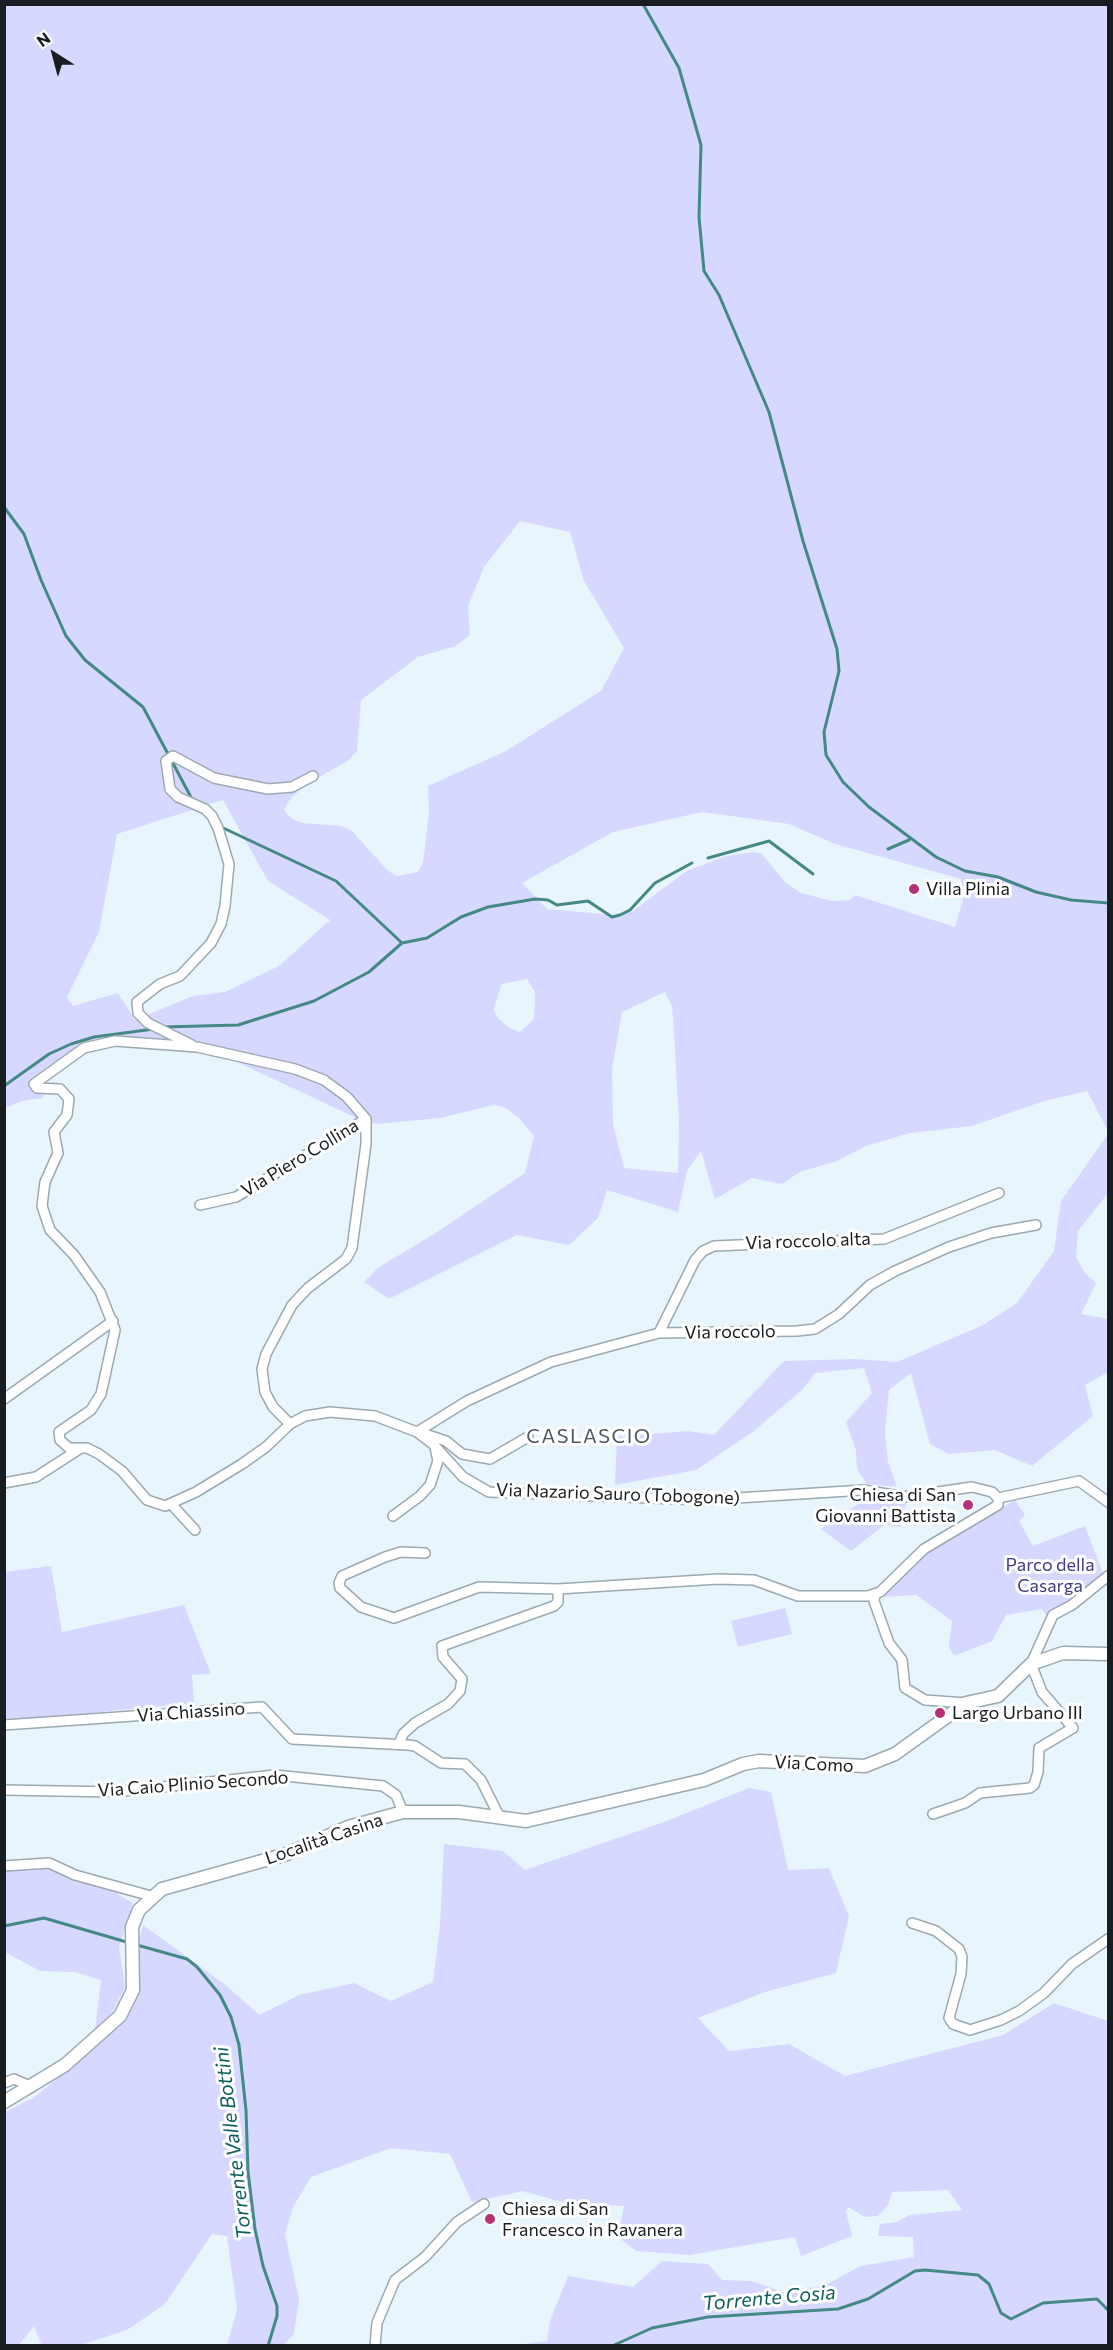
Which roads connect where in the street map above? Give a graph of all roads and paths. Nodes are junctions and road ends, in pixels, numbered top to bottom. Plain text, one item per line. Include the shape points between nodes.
1 (313, 776) dead end
2 (197, 1047) junction
3 (366, 1119) junction
4 (999, 1193) dead end
5 (200, 1205) dead end
6 (1036, 1225) dead end
7 (113, 1320) junction
8 (659, 1333) junction
9 (4, 1399) edge
10 (291, 1424) junction
11 (417, 1432) junction
12 (528, 1437) dead end
13 (434, 1444) junction
14 (81, 1448) junction
15 (4, 1483) edge
16 (998, 1498) junction
17 (1108, 1502) edge
18 (172, 1505) junction
19 (393, 1516) dead end
20 (195, 1530) dead end
21 (425, 1553) dead end
22 (1108, 1576) edge
23 (558, 1589) junction
24 (875, 1594) junction
25 (1108, 1654) edge
26 (1031, 1664) junction
27 (966, 1703) junction
28 (4, 1725) edge
29 (399, 1744) junction
30 (4, 1790) edge
31 (403, 1812) junction
32 (933, 1814) dead end
33 (499, 1816) junction
34 (4, 1866) edge
35 (151, 1896) junction
36 (912, 1923) dead end
37 (1108, 1939) edge
38 (4, 2083) edge
39 (32, 2087) junction
40 (4, 2102) edge
41 (484, 2204) dead end
42 (375, 2346) edge

1 - 2 street via 292,787 268,789 214,778 173,756 166,761 166,776 173,793 205,809 218,828 229,864 225,906 211,943 190,968 138,999 136,1007 148,1023
2 - 3 street via 294,1069 324,1080 347,1097
2 - 7 street via 115,1041 96,1044 84,1048 34,1084 38,1088 60,1089 69,1099 67,1115 54,1132 58,1153 45,1182 42,1206 50,1230 100,1292
3 - 5 street, Via Piero Collina via 236,1197
3 - 10 street via 351,1248 346,1259 292,1305 262,1369 264,1392
4 - 8 street, Via roccolo alta via 884,1239 714,1246 695,1260
6 - 8 street, Via roccolo via 992,1233 949,1247 895,1271 870,1285 839,1314 815,1329
7 - 9 street
7 - 14 street via 115,1330 101,1394 91,1410 58,1435 69,1448
8 - 11 street, Via roccolo via 551,1362 476,1397
10 - 11 street, Via Nazario Sauro (Tobogone) via 305,1416 346,1413 375,1416
10 - 18 street via 242,1464
11 - 12 street via 437,1436 462,1454 490,1459
11 - 13 street, Via Nazario Sauro (Tobogone)
13 - 16 street, Via Nazario Sauro (Tobogone) via 463,1477 489,1492 705,1500 853,1490 904,1497 972,1487 992,1492
13 - 19 street via 438,1461 430,1485
14 - 15 street via 36,1477
14 - 18 street via 114,1464 147,1500
16 - 17 street via 1079,1481
16 - 24 street via 993,1508 924,1549
18 - 20 street
21 - 23 street via 401,1552 385,1557 342,1576 340,1588 361,1607 394,1618 479,1587
22 - 26 street via 1053,1615
23 - 24 street via 718,1579 754,1580 798,1596
23 - 29 street via 554,1606 442,1646 446,1661 462,1679 457,1696 415,1723
24 - 27 street via 874,1601 890,1643 902,1660 905,1689 925,1700
25 - 26 street via 1063,1653
26 - 27 street, Via Como via 998,1696
26 - 32 street via 1042,1692 1072,1725 1071,1731 1039,1748 1037,1778 1030,1788 980,1793 965,1803
27 - 33 street, Via Como via 895,1754 865,1766 759,1761 704,1780 547,1817 526,1821
28 - 29 street, Via Chiassino via 262,1707 292,1740
29 - 33 street via 416,1746 441,1763 465,1764 473,1770
30 - 31 street, Via Caio Plinio Secondo via 115,1792 274,1775 383,1786 396,1795
31 - 33 street, Località Casina
31 - 35 street, Località Casina via 348,1827 287,1854 162,1889
34 - 35 street via 49,1863 75,1875
35 - 39 street via 132,1927 134,1990 120,2016 65,2065
36 - 37 street via 936,1931 959,1949 961,1974 949,2018 953,2024 970,2030 1019,2011 1072,1964
38 - 39 street via 14,2079
39 - 40 street
41 - 42 street via 457,2222 424,2257 395,2280 377,2323

